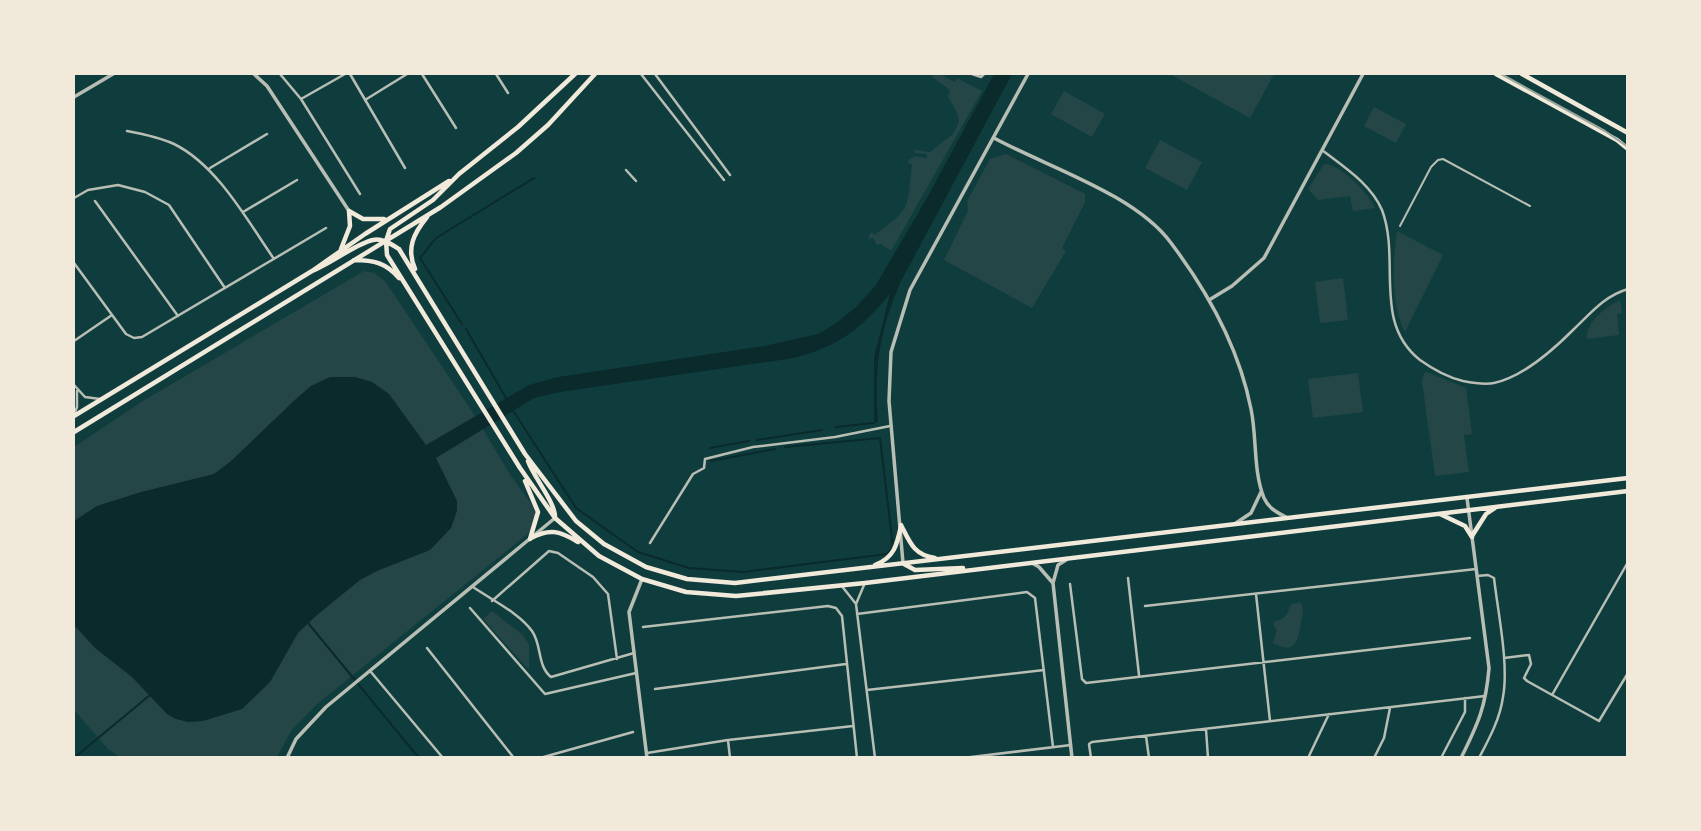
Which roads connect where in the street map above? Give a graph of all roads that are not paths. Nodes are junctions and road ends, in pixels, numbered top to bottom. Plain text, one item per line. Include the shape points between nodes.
1 (113, 74) edge
2 (254, 74) edge
3 (280, 74) edge
4 (347, 74) edge
5 (407, 74) edge
6 (422, 74) edge
7 (496, 74) edge
8 (575, 74) edge
9 (596, 74) edge
10 (642, 74) edge
11 (654, 74) edge
12 (972, 74) edge
13 (984, 74) edge
14 (1028, 74) edge
15 (1363, 74) edge
16 (1496, 74) edge
17 (1522, 74) edge
18 (568, 76) edge
19 (508, 93) dead end
20 (74, 97) edge
21 (301, 99) junction
22 (365, 100) junction
23 (456, 128) dead end
24 (127, 131) dead end
25 (1628, 133) edge
26 (267, 134) dead end
27 (994, 138) junction
28 (1628, 149) edge
29 (1322, 150) junction
30 (405, 168) dead end
31 (209, 169) junction
32 (626, 170) dead end
33 (460, 173) junction
34 (730, 175) dead end
35 (297, 180) dead end
36 (724, 180) dead end
37 (636, 181) dead end
38 (360, 194) dead end
39 (74, 198) edge
40 (95, 201) dead end
41 (1530, 206) dead end
42 (349, 211) junction
43 (241, 213) junction
44 (430, 213) junction
45 (392, 216) junction
46 (1400, 226) dead end
47 (326, 228) dead end
48 (386, 241) junction
49 (341, 250) junction
50 (274, 259) junction
51 (352, 260) junction
52 (74, 263) edge
53 (312, 271) junction
54 (421, 283) junction
55 (225, 288) junction
56 (1628, 289) edge
57 (1209, 300) junction
58 (420, 307) junction
59 (112, 315) junction
60 (178, 316) junction
61 (74, 341) edge
62 (74, 385) edge
63 (77, 390) junction
64 (100, 399) junction
65 (74, 416) edge
66 (890, 426) junction
67 (74, 432) edge
68 (525, 454) junction
69 (520, 468) junction
70 (1628, 478) edge
71 (1261, 490) junction
72 (1628, 491) edge
73 (1466, 498) junction
74 (1497, 506) junction
75 (1468, 510) junction
76 (1438, 514) junction
77 (555, 518) junction
78 (1288, 518) junction
79 (1233, 524) junction
80 (901, 525) junction
81 (1472, 537) junction
82 (530, 539) junction
83 (650, 543) dead end
84 (587, 548) junction
85 (1072, 557) junction
86 (942, 559) junction
87 (1031, 562) junction
88 (1628, 562) edge
89 (903, 564) junction
90 (988, 567) junction
91 (868, 568) junction
92 (1476, 569) junction
93 (1477, 576) junction
94 (1128, 578) dead end
95 (642, 579) junction
96 (865, 583) junction
97 (1053, 583) junction
98 (1070, 584) dead end
99 (841, 585) junction
100 (472, 586) junction
101 (1256, 594) junction
102 (492, 601) junction
103 (856, 604) junction
104 (1145, 606) dead end
105 (470, 608) dead end
106 (857, 614) junction
107 (643, 627) dead end
108 (1470, 638) dead end
109 (427, 648) dead end
110 (634, 653) junction
111 (617, 659) junction
112 (1503, 659) junction
113 (1264, 662) junction
114 (846, 664) junction
115 (1044, 670) junction
116 (370, 671) junction
117 (636, 673) junction
118 (1628, 673) edge
119 (1139, 677) junction
120 (655, 689) dead end
121 (867, 690) junction
122 (1552, 695) junction
123 (1487, 696) junction
124 (1465, 698) junction
125 (1390, 707) junction
126 (1329, 714) junction
127 (1270, 721) junction
128 (853, 726) junction
129 (1206, 729) junction
130 (633, 732) dead end
131 (1146, 736) junction
132 (728, 740) junction
133 (1071, 745) junction
134 (1053, 747) junction
135 (647, 755) edge
136 (287, 758) edge
137 (443, 758) edge
138 (514, 758) edge
139 (540, 758) edge
140 (730, 758) edge
141 (857, 758) edge
142 (875, 758) edge
143 (963, 758) edge
144 (1072, 758) edge
145 (1091, 758) edge
146 (1149, 758) edge
147 (1208, 758) edge
148 (1308, 758) edge
149 (1374, 758) edge
150 (1441, 758) edge
151 (1461, 758) edge
152 (1479, 758) edge

1 - 20 street
2 - 42 street via 267,86
3 - 21 street
4 - 21 street
4 - 22 street
5 - 22 street
6 - 23 street
7 - 19 street
8 - 18 main road
9 - 44 main road via 516,153
10 - 36 street
11 - 34 street
12 - 13 street
14 - 27 street
15 - 29 street
16 - 28 main road
17 - 25 main road
18 - 33 main road via 518,127
21 - 38 street
22 - 30 street
24 - 31 street via 177,145
26 - 31 street
27 - 57 street via 1142,215 1170,242
27 - 66 street via 910,290 891,352
29 - 56 street via 1359,179 1382,210 1394,325 1412,353 1448,377 1476,384 1511,377 1530,366 1589,312
29 - 57 street via 1264,258
31 - 43 street
32 - 37 street
33 - 45 main road
33 - 48 main road via 433,200 390,229
35 - 43 street
39 - 55 street via 88,190 118,185 169,205
40 - 60 street
41 - 46 lane via 1443,159 1431,167
42 - 45 main road via 363,219
42 - 49 main road via 350,226
43 - 50 street
44 - 48 main road
44 - 54 main road via 411,246
45 - 49 main road
47 - 50 street
48 - 51 main road
48 - 53 main road via 371,240
48 - 54 main road via 399,249
48 - 58 main road via 387,255
49 - 53 main road
50 - 55 street
51 - 58 main road via 369,260 391,269
51 - 67 main road
52 - 59 street
53 - 64 main road
54 - 68 main road
55 - 60 street
57 - 71 street via 1245,382
58 - 69 main road
59 - 60 street via 134,338
59 - 61 street
62 - 63 street
63 - 64 street via 85,397
63 - 65 street
64 - 65 main road
66 - 80 street
66 - 83 street via 705,459 704,468 694,474
68 - 77 main road via 552,503
68 - 91 main road via 576,521 604,544 646,567 687,579 735,583
69 - 77 main road
69 - 82 main road via 538,512
70 - 73 main road
71 - 78 street via 1269,507
71 - 79 street via 1251,513
72 - 74 main road
73 - 75 street
73 - 78 main road
74 - 75 main road
74 - 81 main road via 1486,514
75 - 76 main road
75 - 81 street
76 - 81 main road via 1465,526
76 - 85 main road
77 - 82 street
77 - 84 main road
78 - 79 main road
79 - 86 main road
80 - 86 main road via 912,549
80 - 89 street
80 - 91 main road via 890,557
81 - 92 street
82 - 84 main road via 553,530
82 - 100 street
84 - 95 main road
85 - 87 main road
85 - 97 street via 1058,565
86 - 89 main road
87 - 90 main road
87 - 97 street
88 - 122 street
89 - 90 main road via 915,570
89 - 91 main road
90 - 96 main road
92 - 93 street
92 - 101 street
93 - 112 street via 1494,578
93 - 123 street via 1489,668
94 - 119 street
95 - 99 main road via 686,592 736,596
95 - 110 street via 629,612
96 - 99 main road
96 - 103 street
97 - 133 street
98 - 119 street via 1082,679 1086,683
99 - 103 street
100 - 102 street
100 - 116 street
101 - 104 street
101 - 113 street
102 - 111 street via 530,629 544,670 551,677
102 - 111 street via 549,551 558,553 593,577 608,594
103 - 106 street
105 - 117 street via 545,694
106 - 115 street via 1027,593 1035,598
106 - 121 street
107 - 114 street via 828,606 842,616
108 - 113 street
109 - 138 street
110 - 111 street
110 - 117 street
112 - 122 street via 1529,655 1531,664 1524,678
112 - 152 street via 1504,696
113 - 119 street
113 - 127 street
114 - 120 street
114 - 128 street
115 - 121 street
115 - 134 street
116 - 136 street via 326,707 296,739
116 - 137 street
117 - 135 street
118 - 122 street via 1599,721
121 - 142 street
123 - 124 street
123 - 151 street
124 - 125 street
124 - 150 street via 1465,712
125 - 126 street
125 - 149 street via 1384,738
126 - 127 street
126 - 148 street
127 - 129 street
128 - 132 street
128 - 141 street
129 - 131 street
129 - 147 street
130 - 139 street
131 - 145 street via 1091,742
131 - 146 street
132 - 135 street
132 - 140 street
133 - 134 street
133 - 144 street
134 - 143 street

